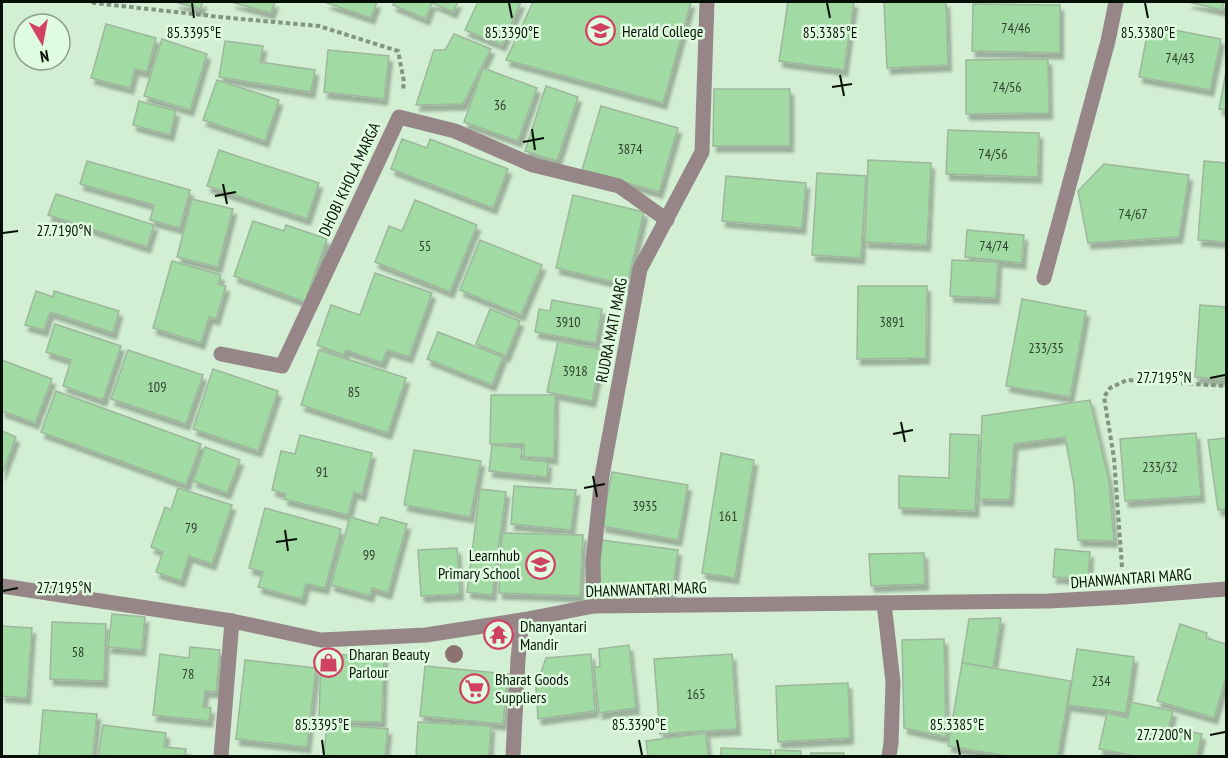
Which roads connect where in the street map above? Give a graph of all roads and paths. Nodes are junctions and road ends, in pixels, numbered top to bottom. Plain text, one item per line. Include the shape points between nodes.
1 (92, 2) edge
2 (707, 2) edge
3 (1116, 2) edge
4 (399, 117) junction
5 (667, 220) junction
6 (1044, 278) dead end
7 (221, 354) dead end
8 (1227, 386) edge
9 (2, 586) edge
10 (1227, 589) edge
11 (1124, 597) junction
12 (884, 603) junction
13 (594, 606) junction
14 (522, 620) junction
15 (232, 621) junction
16 (221, 756) edge
17 (513, 756) edge
18 (889, 756) edge

1 - 4 path via 319,26 398,51 404,82
2 - 5 street, RUDRA MATI MARG via 702,152
3 - 6 street
4 - 5 street, DHOBI KHOLA MARGA via 455,131 533,165 619,186
4 - 7 street, DHOBI KHOLA MARGA via 282,366
5 - 13 street, RUDRA MATI MARG via 640,269 602,476
8 - 11 path via 1127,380 1110,388 1104,397 1114,458
9 - 15 street, DHANWANTARI MARG
10 - 11 street, DHANWANTARI MARG
11 - 12 street, DHANWANTARI MARG
12 - 13 street, DHANWANTARI MARG
12 - 18 street via 893,682
13 - 14 street, DHANWANTARI MARG
14 - 15 street, DHANWANTARI MARG via 426,635 321,640
14 - 17 street
15 - 16 street

